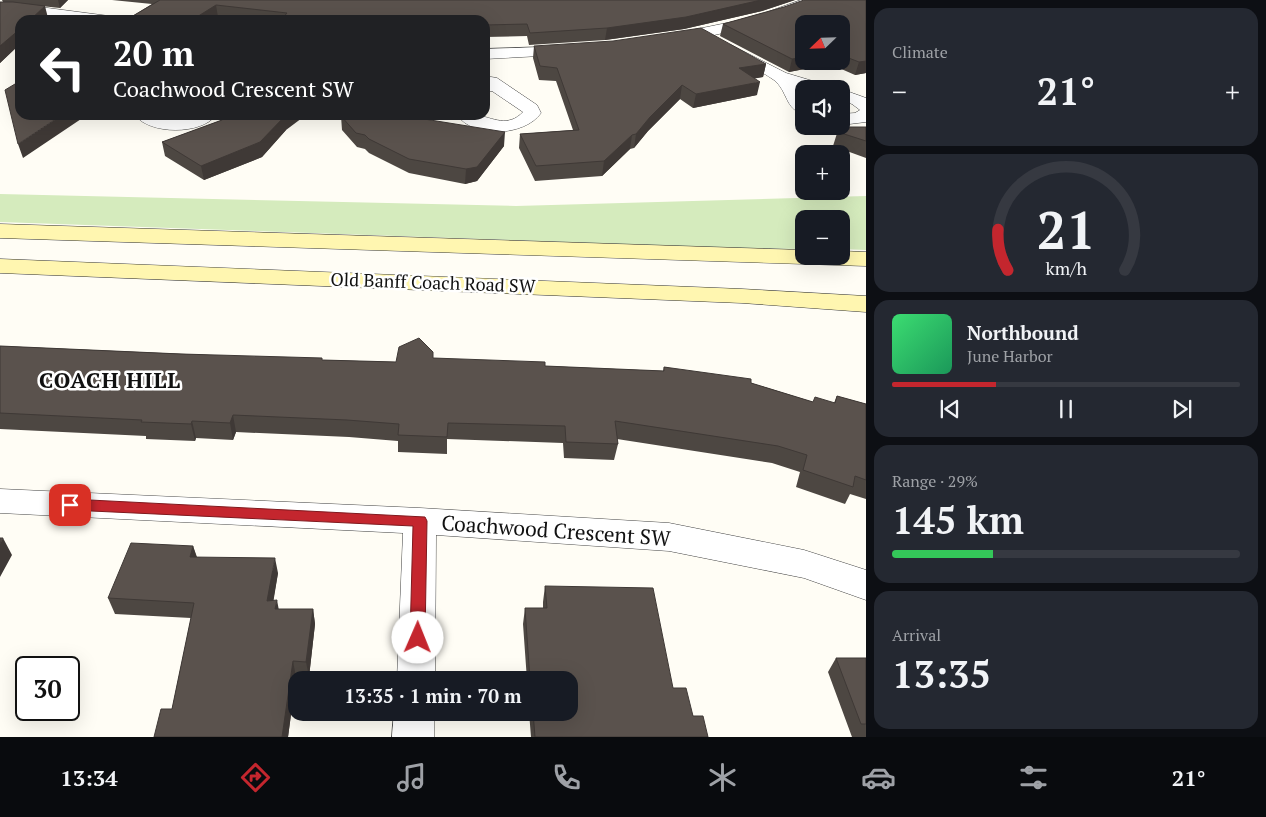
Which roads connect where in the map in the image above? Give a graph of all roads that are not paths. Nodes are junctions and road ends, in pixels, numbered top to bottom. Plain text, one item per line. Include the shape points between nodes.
1 (814, 0) edge
2 (0, 8) edge
3 (0, 15) edge
4 (64, 15) joint
5 (702, 34) junction
6 (660, 41) edge
7 (589, 50) edge
8 (490, 54) edge
9 (780, 77) junction
10 (795, 82) edge
11 (490, 86) edge
12 (850, 97) edge
13 (795, 100) edge
14 (866, 106) edge
15 (866, 114) edge
16 (850, 119) edge
17 (148, 120) edge
18 (194, 120) edge
19 (474, 120) edge
20 (0, 231) edge
21 (866, 259) edge
22 (0, 266) edge
23 (866, 294) edge
24 (742, 296) junction
25 (866, 304) edge
26 (0, 501) edge
27 (420, 521) junction
28 (866, 585) edge
29 (416, 671) edge
30 (414, 721) edge
31 (413, 737) edge

1 - 5 street via 755,22
2 - 4 street
3 - 4 street
5 - 6 street
5 - 9 street
7 - 8 street
9 - 10 street
9 - 13 street via 791,89
11 - 19 street via 532,113 518,123 500,126
12 - 14 street
15 - 16 street
17 - 18 street via 164,124
20 - 21 main road
22 - 24 main road, Old Banff Coach Road SW
23 - 24 main road
24 - 25 main road, Old Banff Coach Road SW
26 - 27 street, Coachwood Crescent SW
27 - 28 street, Coachwood Crescent SW via 669,537 804,564
27 - 29 street
30 - 31 street

